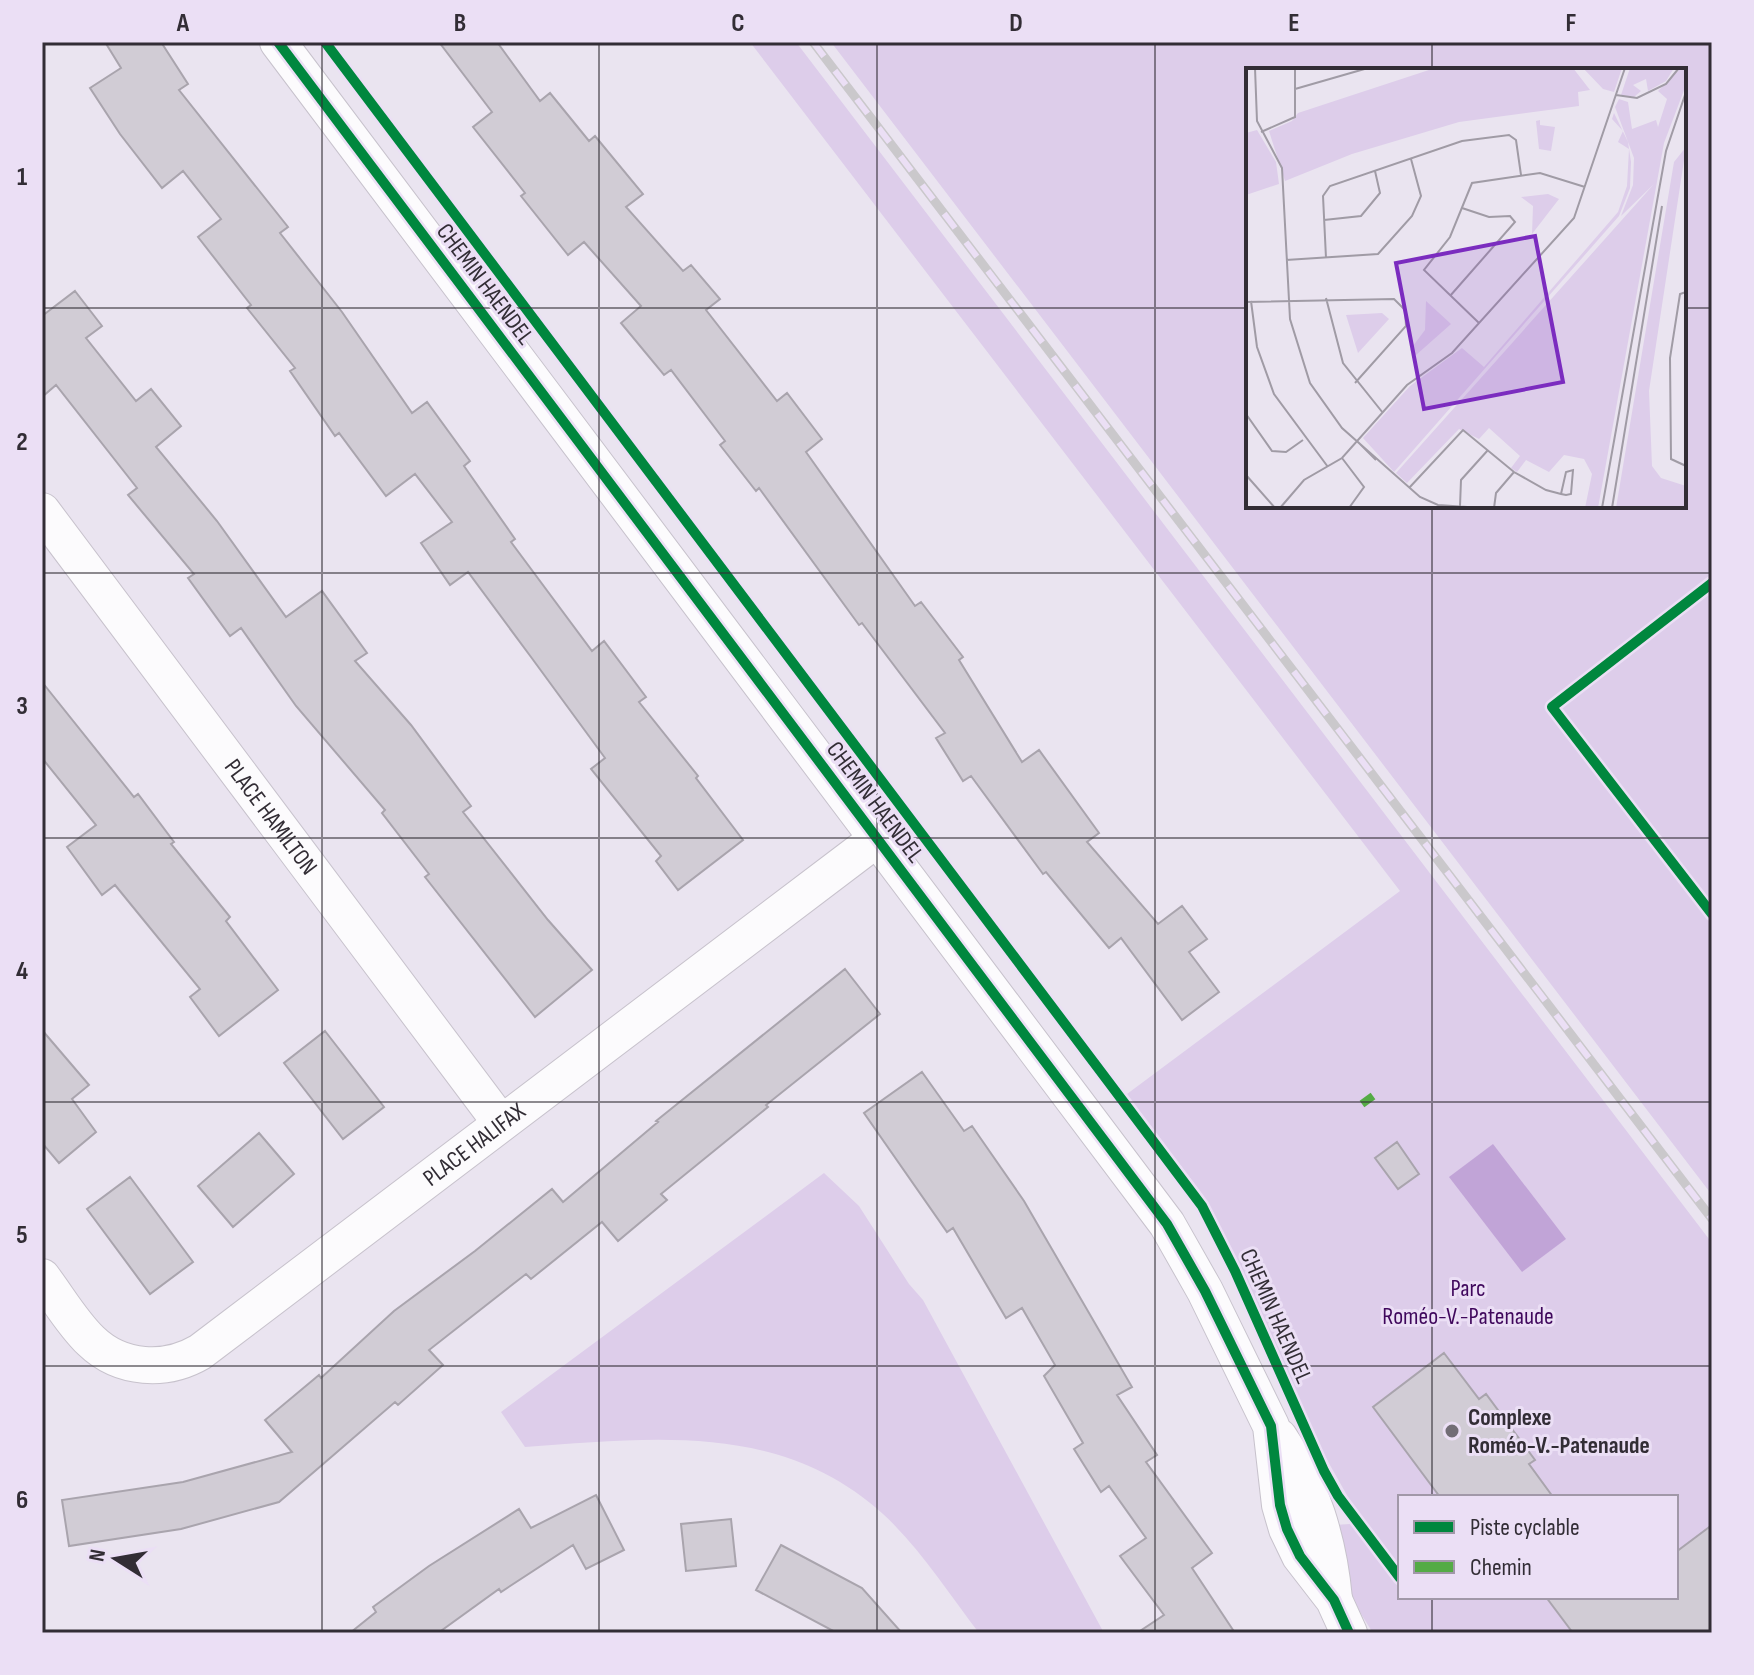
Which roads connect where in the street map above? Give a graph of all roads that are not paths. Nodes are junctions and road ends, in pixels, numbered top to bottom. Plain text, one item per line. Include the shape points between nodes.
1 (278, 42) edge
2 (42, 511) edge
3 (878, 838) junction
4 (501, 1123) junction
5 (42, 1277) edge
6 (1349, 1633) edge

1 - 3 street, CHEMIN HAENDEL
2 - 4 street, PLACE HAMILTON
3 - 4 street, PLACE HALIFAX
3 - 6 street, CHEMIN HAENDEL via 1167,1224 1271,1426 1287,1529 1300,1556 1334,1600
4 - 5 street, PLACE HALIFAX via 183,1362 140,1365 103,1351

